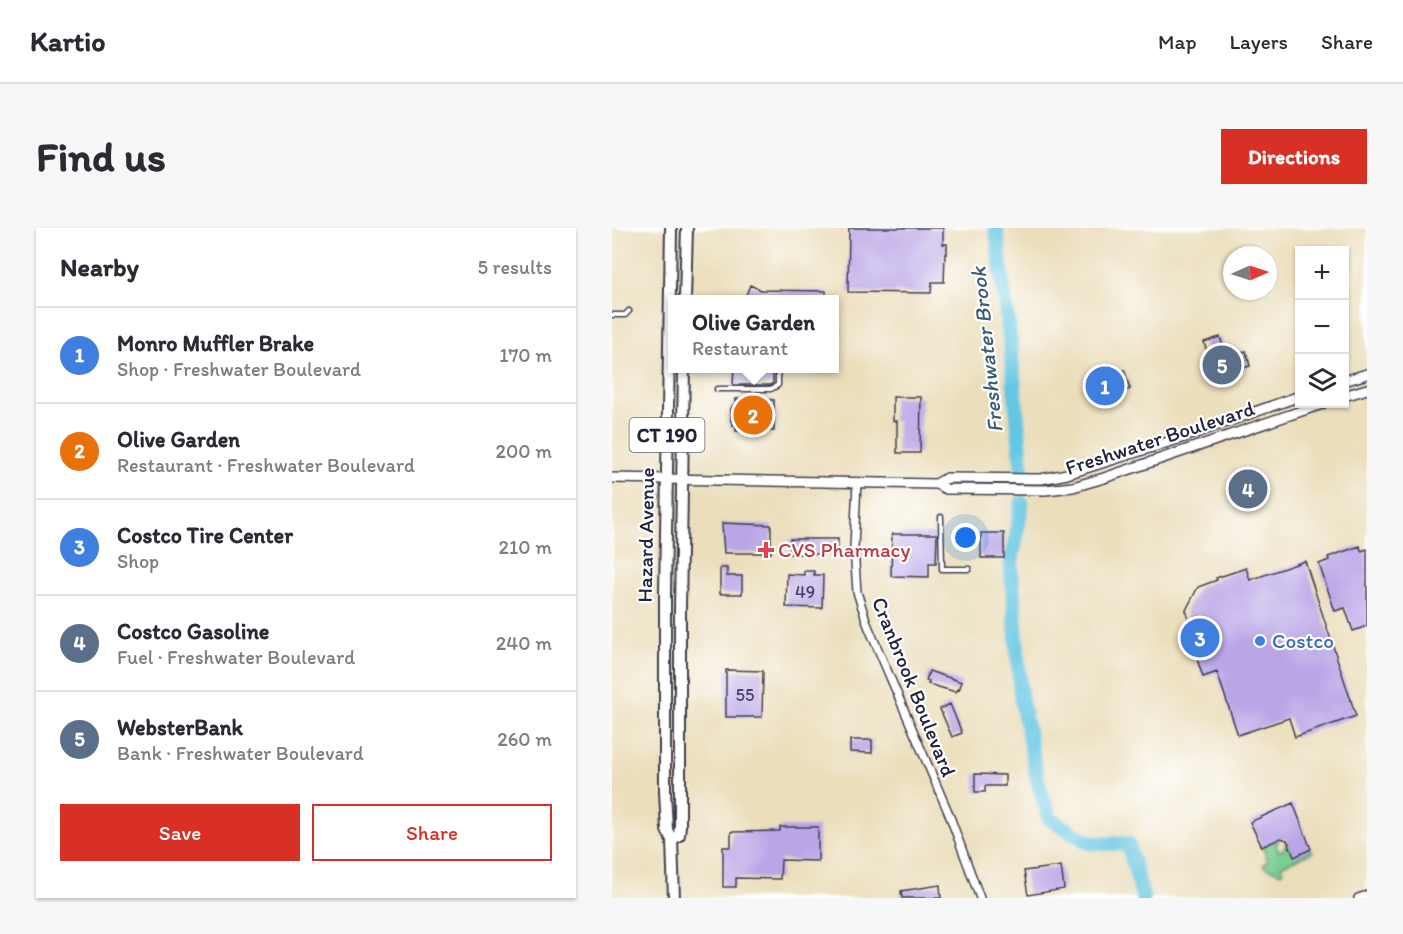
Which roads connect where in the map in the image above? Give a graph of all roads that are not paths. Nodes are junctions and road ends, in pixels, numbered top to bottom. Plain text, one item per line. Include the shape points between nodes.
1 (671, 228) edge
2 (687, 228) edge
3 (671, 243) junction
4 (686, 243) junction
5 (671, 255) junction
6 (686, 255) junction
7 (670, 295) edge
8 (686, 295) edge
9 (629, 311) dead end
10 (612, 315) edge
11 (669, 373) edge
12 (684, 373) edge
13 (778, 373) edge
14 (1367, 374) edge
15 (1349, 379) edge
16 (717, 388) dead end
17 (1367, 389) edge
18 (1349, 394) edge
19 (1295, 397) edge
20 (1311, 408) edge
21 (1181, 438) junction
22 (1185, 451) junction
23 (612, 478) edge
24 (667, 479) junction
25 (682, 479) junction
26 (857, 482) junction
27 (936, 484) junction
28 (941, 517) dead end
29 (969, 569) dead end
30 (664, 707) junction
31 (680, 738) junction
32 (672, 840) junction
33 (1367, 895) edge
34 (674, 898) edge
35 (980, 898) edge
36 (1358, 898) edge

1 - 3 main road, Hazard Avenue / CT 190
2 - 4 main road
3 - 4 main road
3 - 5 main road, Hazard Avenue / CT 190
4 - 6 main road
5 - 6 main road
5 - 7 main road, Hazard Avenue / CT 190
6 - 8 main road
9 - 10 lane
11 - 24 main road, Hazard Avenue / CT 190
12 - 25 main road, Hazard Avenue / CT 190
13 - 16 lane via 778,385 771,389
14 - 15 street
17 - 18 street
19 - 21 street, Freshwater Boulevard
20 - 22 street, Freshwater Boulevard
21 - 22 street
21 - 27 street, Freshwater Boulevard via 1050,477 947,478
22 - 27 street, Freshwater Boulevard via 1073,487 946,489
23 - 24 street, Freshwater Boulevard
24 - 25 street, Freshwater Boulevard
24 - 30 main road, Hazard Avenue / CT 190
25 - 26 street, Freshwater Boulevard
25 - 31 main road, Hazard Avenue / CT 190
26 - 27 street, Freshwater Boulevard
26 - 35 street, Cranbrook Boulevard via 857,592 867,626 949,814
28 - 29 lane via 942,569
30 - 31 main road via 675,720
30 - 32 main road, Hazard Avenue / CT 190 via 666,822
31 - 32 main road, Hazard Avenue / CT 190 via 680,835
32 - 34 main road, Hazard Avenue / CT 190
33 - 36 street

